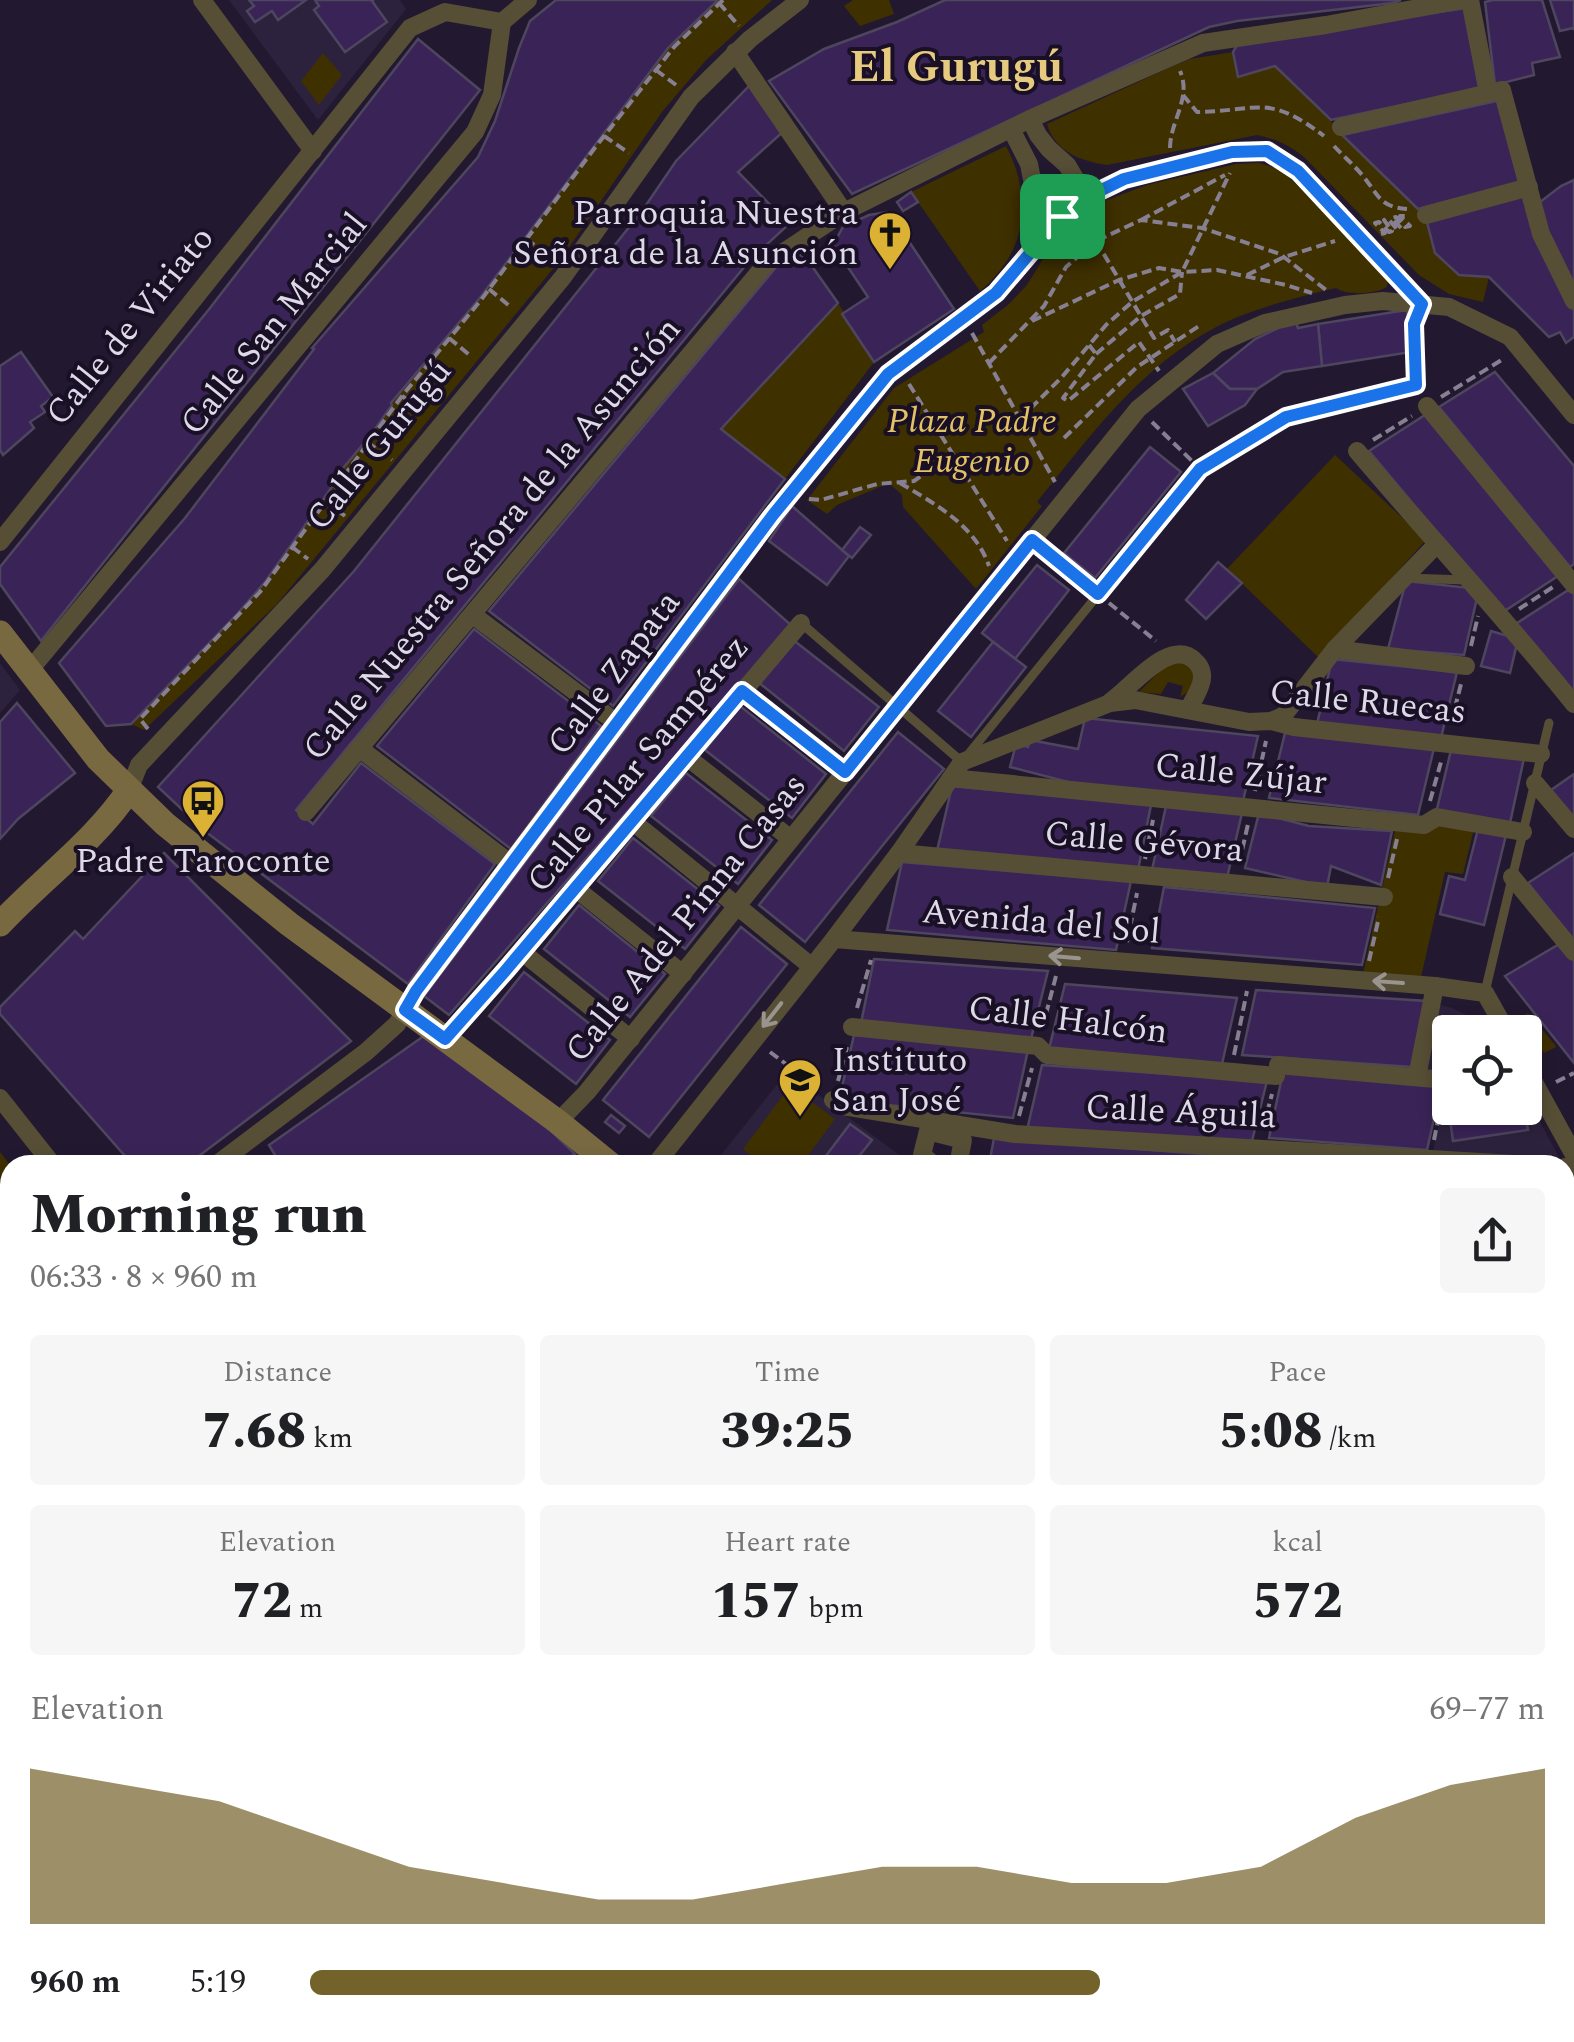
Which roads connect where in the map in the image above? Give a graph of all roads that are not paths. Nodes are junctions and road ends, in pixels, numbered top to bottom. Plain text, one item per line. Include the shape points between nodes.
1 (202, 0) edge
2 (528, 0) edge
3 (800, 0) edge
4 (1462, 0) edge
5 (1470, 0) edge
6 (502, 22) junction
7 (735, 52) junction
8 (1488, 94) junction
9 (1030, 120) junction
10 (1341, 127) dead end
11 (1011, 130) junction
12 (313, 151) junction
13 (1529, 186) junction
14 (1079, 201) junction
15 (844, 212) junction
16 (1426, 215) road end
17 (1062, 216) junction
18 (1574, 301) edge
19 (1422, 304) junction
20 (1427, 406) dead end
21 (1574, 415) edge
22 (1357, 450) dead end
23 (0, 542) edge
24 (1436, 545) junction
25 (1404, 578) junction
26 (1571, 582) edge
27 (1477, 587) junction
28 (473, 615) junction
29 (801, 622) joint
30 (0, 634) edge
31 (1335, 649) junction
32 (1466, 666) road end
33 (29, 671) junction
34 (742, 691) junction
35 (1110, 703) junction
36 (1574, 704) edge
37 (898, 706) junction
38 (1188, 710) junction
39 (1271, 721) junction
40 (1549, 722) dead end
41 (616, 723) junction
42 (359, 748) junction
43 (1542, 754) junction
44 (687, 757) junction
45 (962, 762) junction
46 (845, 772) junction
47 (950, 778) junction
48 (1535, 783) junction
49 (128, 790) junction
50 (306, 812) dead end
51 (632, 821) junction
52 (1574, 830) edge
53 (1523, 832) junction
54 (791, 839) junction
55 (898, 853) junction
56 (510, 863) junction
57 (1512, 877) junction
58 (575, 888) junction
59 (1384, 896) dead end
60 (737, 906) junction
61 (0, 924) edge
62 (834, 939) junction
63 (522, 952) junction
64 (1574, 952) edge
65 (810, 966) junction
66 (683, 974) junction
67 (1435, 986) junction
68 (1485, 993) junction
69 (405, 1010) junction
70 (1497, 1015) edge
71 (852, 1027) dead end
72 (445, 1039) junction
73 (631, 1039) junction
74 (1416, 1077) junction
75 (1432, 1079) edge
76 (1542, 1097) edge
77 (1, 1100) edge
78 (833, 1100) road end
79 (558, 1122) junction
80 (45, 1155) edge
81 (229, 1155) edge
82 (593, 1155) edge
83 (662, 1155) edge
84 (922, 1155) edge
85 (960, 1155) edge
86 (1361, 1155) edge
87 (1574, 1155) edge

1 - 12 street
2 - 6 street
3 - 7 street, Calle Gurugú
4 - 9 street, Calle Nuestra Señora de la Asunción via 1203,43
5 - 8 street
6 - 12 street, Calle de Viriato via 445,12 410,28
6 - 33 street, Calle San Marcial via 492,95 475,132
7 - 15 street
7 - 49 street, Calle Gurugú via 692,96 563,277 405,470 322,570 139,765
8 - 10 street
8 - 13 street via 1502,90
9 - 11 street, Calle Nuestra Señora de la Asunción
9 - 14 street via 1067,165
11 - 15 street, Calle Nuestra Señora de la Asunción
11 - 17 street via 1029,164 1035,195
12 - 23 street, Calle de Viriato
13 - 16 street
13 - 18 street via 1541,234
14 - 17 street, Calle Zapata
14 - 19 street, Calle Zapata via 1124,179 1232,152 1267,151 1298,171
15 - 28 street, Calle Nuestra Señora de la Asunción via 766,264
17 - 41 street, Calle Zapata via 996,293 888,374
19 - 21 street, Calle Adel Pinna Casas via 1449,307 1510,336
19 - 37 street, Calle Adel Pinna Casas via 1344,305 1265,323 1218,344 1167,383 1138,409
19 - 45 lane via 1414,324 1416,385 1286,417 1200,469
20 - 26 street
22 - 24 street
24 - 25 street
24 - 27 street
25 - 27 lane
25 - 31 street
27 - 36 street
28 - 41 street
28 - 42 street, Calle Nuestra Señora de la Asunción
29 - 34 street, Calle Pilar Sampérez
29 - 37 lane
30 - 33 main road
31 - 32 street
31 - 39 street via 1284,716
33 - 49 main road
34 - 44 street, Calle Pilar Sampérez
34 - 46 street
35 - 38 street, Calle Ruecas via 1135,700
35 - 38 street, Calle Ruecas via 1150,667 1179,654 1190,656 1202,674
35 - 45 street, Calle Ruecas
37 - 45 lane
37 - 46 street, Calle Adel Pinna Casas
38 - 39 street, Calle Ruecas
39 - 43 street, Calle Ruecas
40 - 43 lane
41 - 56 street, Calle Zapata
42 - 50 street, Calle Nuestra Señora de la Asunción
42 - 56 street
43 - 48 lane
44 - 51 street, Calle Pilar Sampérez
44 - 54 street
45 - 47 street
46 - 54 street, Calle Adel Pinna Casas
47 - 53 street, Calle Zújar via 1424,824 1438,817
47 - 55 street
48 - 52 street
48 - 53 lane
49 - 61 main road, Calle Gurugú via 114,813
49 - 69 main road
51 - 58 street, Calle Pilar Sampérez
51 - 60 street
53 - 57 lane
54 - 60 street, Calle Adel Pinna Casas
55 - 59 street, Calle Gévora
55 - 62 street
56 - 69 street, Calle Zapata
57 - 64 street
57 - 68 lane
58 - 63 street, Calle Pilar Sampérez
58 - 66 street
60 - 65 street
60 - 66 street, Calle Adel Pinna Casas
62 - 65 street
67 -> 62 street, Avenida del Sol
63 - 72 street, Calle Pilar Sampérez
63 - 73 street
65 -> 83 street
66 - 73 street, Calle Adel Pinna Casas
67 - 68 street, Avenida del Sol
67 - 74 street
68 - 70 street
69 - 72 main road
69 - 81 street, Calle Zapata via 366,1052
71 - 74 street, Calle Halcón via 1230,1072
72 - 79 main road
73 - 79 street, Calle Adel Pinna Casas
74 - 75 street, Calle Halcón
76 - 87 street
77 - 80 street
78 - 86 street, Calle Águila via 1014,1134
79 - 82 main road
84 - 85 street via 928,1131 963,1140

